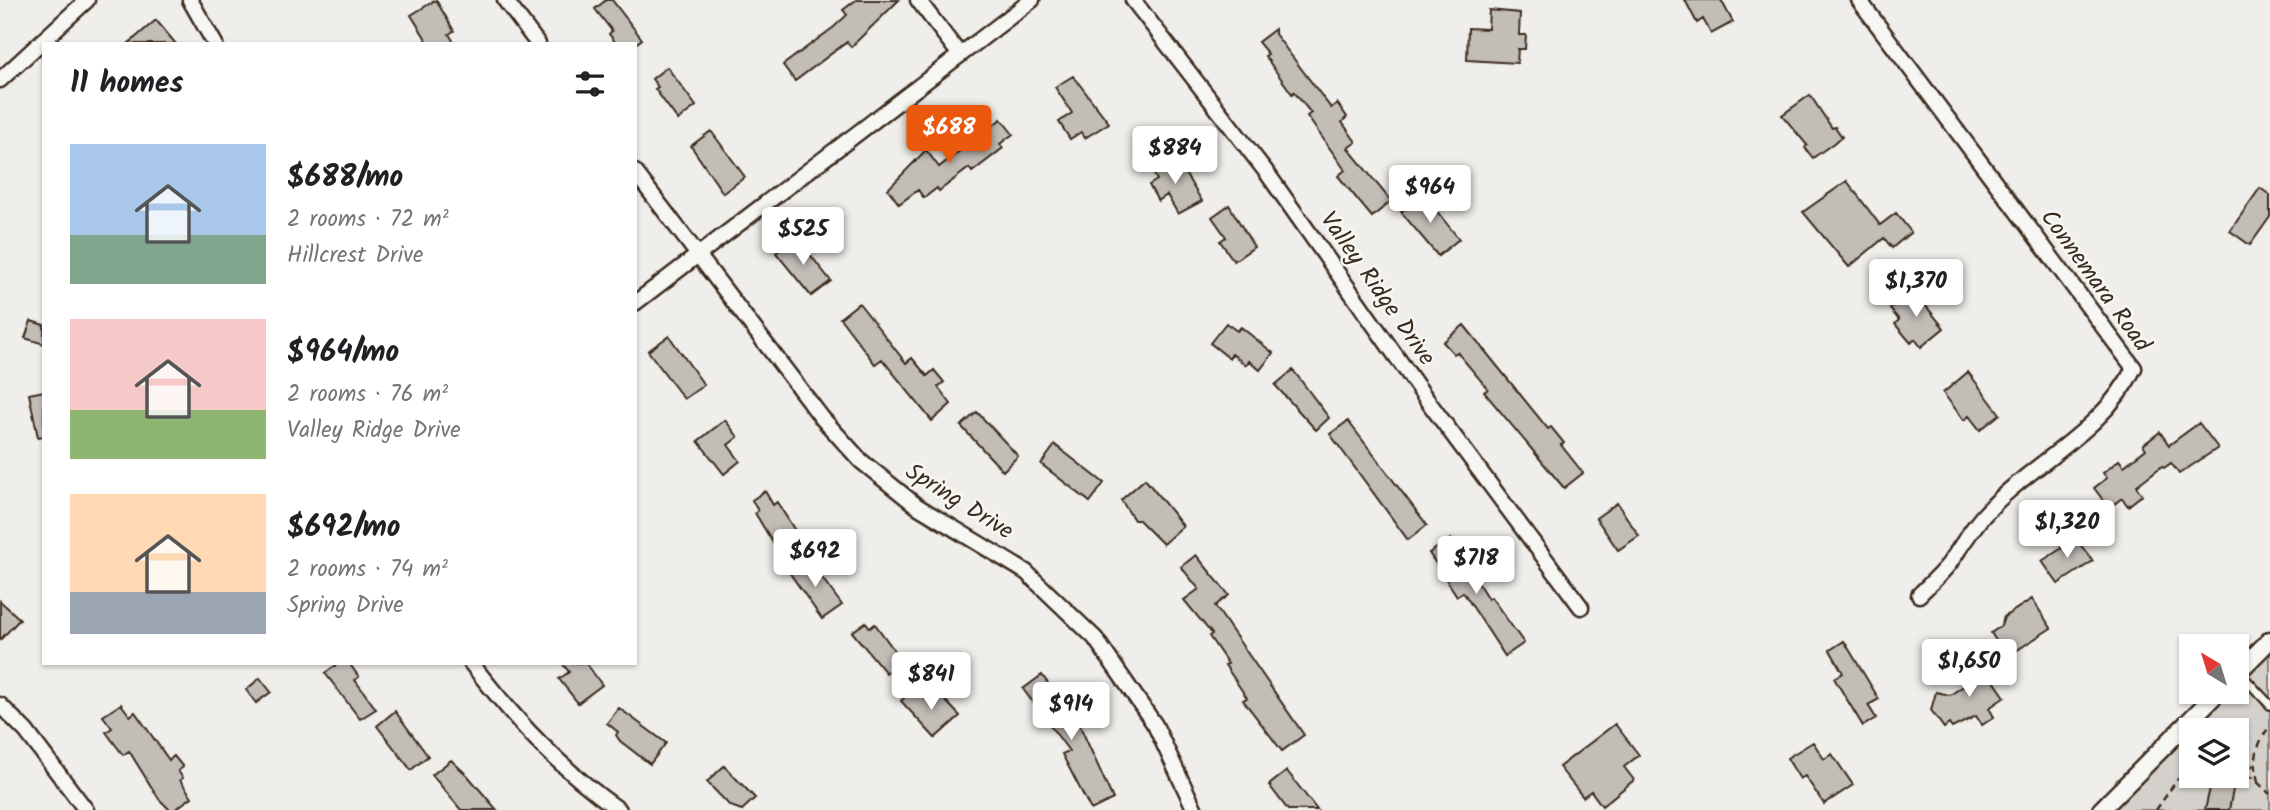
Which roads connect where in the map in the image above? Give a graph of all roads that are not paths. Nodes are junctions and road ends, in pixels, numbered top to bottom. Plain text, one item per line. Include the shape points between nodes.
1 (87, 0) edge
2 (190, 0) edge
3 (505, 0) edge
4 (918, 0) edge
5 (1032, 0) edge
6 (1133, 0) edge
7 (1859, 0) edge
8 (214, 42) edge
9 (536, 42) edge
10 (960, 55) junction
11 (0, 80) edge
12 (637, 175) edge
13 (698, 255) junction
14 (637, 301) edge
15 (1919, 595) dead end
16 (1581, 607) dead end
17 (2270, 640) edge
18 (2249, 661) edge
19 (473, 665) edge
20 (2249, 685) edge
21 (2206, 704) edge
22 (0, 705) edge
23 (2270, 705) edge
24 (86, 810) edge
25 (619, 810) edge
26 (1195, 810) edge
27 (2101, 810) edge

1 - 11 street
2 - 8 street
3 - 9 street
4 - 10 street
5 - 10 street
6 - 16 street, Valley Ridge Drive via 1267,173
7 - 15 street, Connemara Road via 2134,368 2124,389 2095,424 2040,462 1982,516 1947,566
10 - 13 street
12 - 13 street, Spring Drive
13 - 14 street
13 - 26 street, Spring Drive via 822,418 861,461 917,506 1026,572 1095,638 1155,725
17 - 18 street
19 - 25 street via 534,740 579,782
20 - 23 lane
21 - 27 street
22 - 24 street via 26,731

